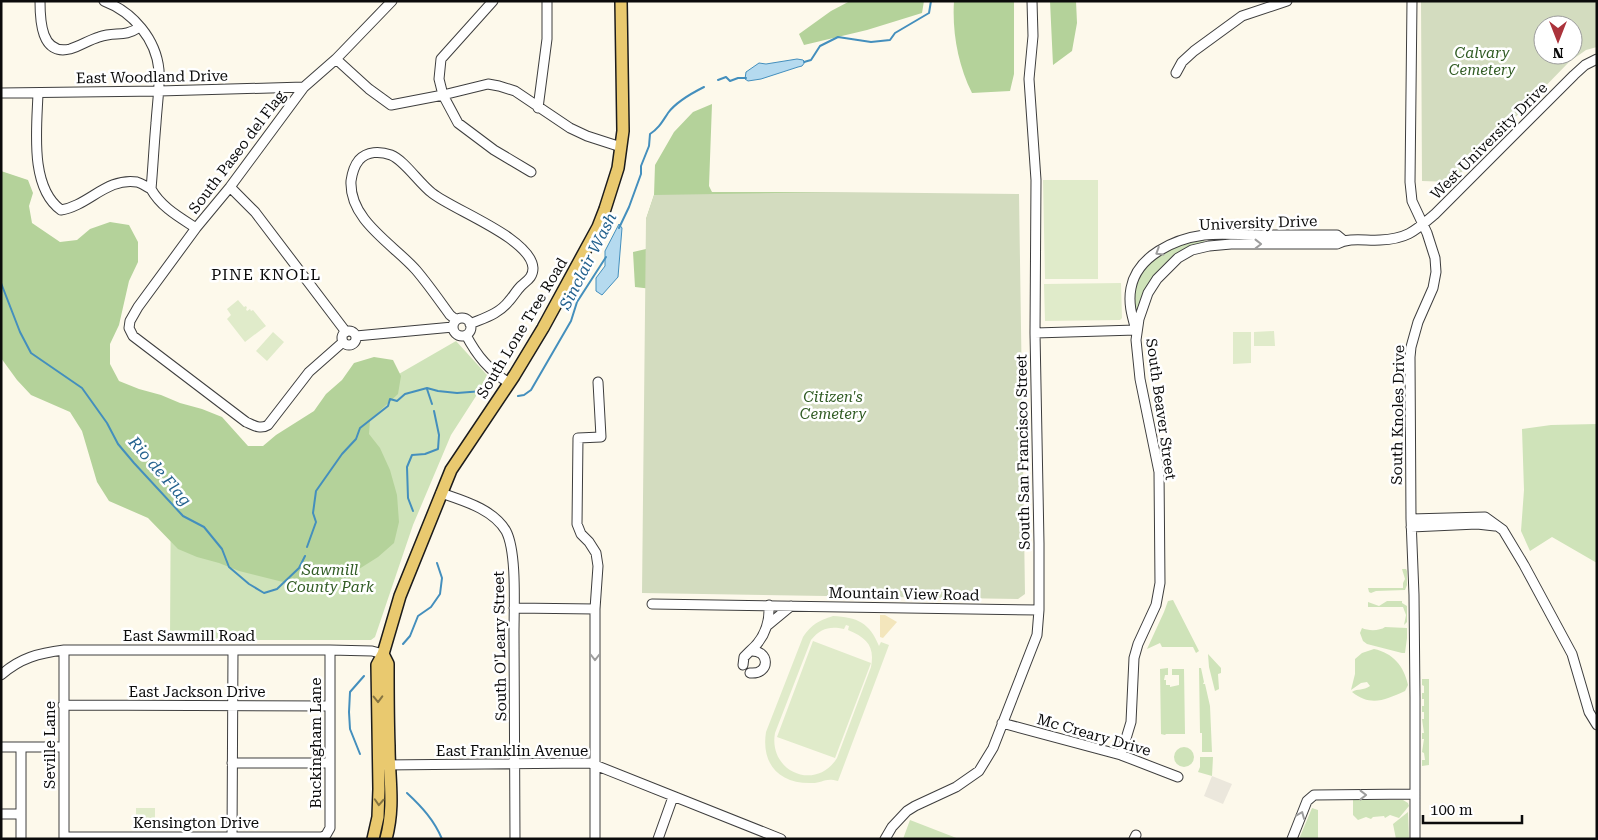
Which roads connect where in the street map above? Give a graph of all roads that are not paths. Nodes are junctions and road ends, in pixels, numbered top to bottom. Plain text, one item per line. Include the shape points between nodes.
1 (40, 1) edge
2 (104, 1) edge
3 (493, 1) edge
4 (547, 1) edge
5 (621, 1) edge
6 (1032, 1) edge
7 (1287, 1) edge
8 (1412, 1) edge
9 (386, 3) edge
10 (140, 26) junction
11 (336, 59) junction
12 (1597, 59) edge
13 (1176, 73) dead end
14 (304, 86) junction
15 (158, 91) junction
16 (1, 93) edge
17 (38, 93) junction
18 (443, 95) junction
19 (538, 108) junction
20 (621, 147) junction
21 (531, 172) dead end
22 (230, 187) junction
23 (151, 189) junction
24 (1423, 224) junction
25 (196, 228) junction
26 (1344, 240) junction
27 (454, 323) junction
28 (470, 324) junction
29 (1136, 330) junction
30 (346, 332) junction
31 (1035, 333) junction
32 (466, 334) junction
33 (356, 336) junction
34 (343, 342) junction
35 (598, 382) dead end
36 (509, 383) junction
37 (441, 493) junction
38 (1411, 523) junction
39 (652, 604) dead end
40 (769, 605) junction
41 (791, 606) junction
42 (514, 608) junction
43 (595, 609) junction
44 (1039, 610) junction
45 (767, 625) junction
46 (759, 644) junction
47 (64, 650) junction
48 (233, 650) junction
49 (330, 650) junction
50 (750, 651) junction
51 (383, 654) junction
52 (763, 655) junction
53 (743, 665) dead end
54 (750, 672) dead end
55 (1, 675) edge
56 (63, 705) junction
57 (233, 706) junction
58 (330, 706) junction
59 (1002, 723) junction
60 (1597, 725) edge
61 (63, 747) junction
62 (1, 748) edge
63 (22, 748) junction
64 (1121, 755) junction
65 (232, 763) junction
66 (330, 763) junction
67 (515, 764) junction
68 (595, 764) junction
69 (385, 765) junction
70 (1178, 777) dead end
71 (1415, 794) junction
72 (673, 797) junction
73 (1, 814) edge
74 (21, 814) junction
75 (326, 835) joint
76 (769, 837) edge
77 (64, 838) edge
78 (232, 838) edge
79 (21, 839) edge
80 (373, 839) edge
81 (386, 839) edge
82 (515, 839) edge
83 (595, 839) edge
84 (658, 839) edge
85 (781, 839) edge
86 (885, 839) edge
87 (1292, 839) edge
88 (1415, 839) edge

1 - 10 street via 43,33 52,46 61,50 102,36 124,35
2 - 10 street via 126,12
3 - 18 street via 441,59 439,79
4 - 19 street via 547,39
5 - 20 main road, South Lone Tree Road
6 - 31 street, South San Francisco Street via 1029,79 1036,180
7 - 13 street via 1242,16 1194,51
8 - 24 street, South Knoles Drive via 1410,182 1412,201
9 - 11 street, South Paseo del Flag
10 - 15 street via 152,44 159,68
11 - 14 street, South Paseo del Flag
11 - 18 street via 391,105
12 - 24 street, West University Drive via 1574,75
14 - 15 street, East Woodland Drive
14 - 22 street, South Paseo del Flag
15 - 17 street, East Woodland Drive
15 - 23 street
16 - 17 street, East Woodland Drive
17 - 23 street via 39,167 42,184 54,205 61,210 71,208 106,188 126,182 138,182
18 - 19 street via 488,84 515,91
18 - 21 street via 458,123
19 - 20 street via 587,136
20 - 36 main road, South Lone Tree Road via 611,192 598,228
22 - 25 street, South Paseo del Flag
22 - 30 street via 253,209
23 - 25 street via 176,216
24 - 26 street, University Drive via 1410,234 1396,238
24 - 38 street, South Knoles Drive via 1435,258 1436,272 1410,353
25 - 34 street, South Paseo del Flag via 138,307 128,328 133,336 257,427 270,423 309,372
29 -> 26 street, University Drive via 1148,293 1157,279 1178,258 1192,250 1231,244 1337,244
26 -> 29 street, University Drive via 1338,235 1204,235 1179,241 1155,253 1133,280 1130,311
27 - 28 street via 459,318 466,318
27 - 28 street via 417,271 357,208 351,178 357,163 367,154 381,152 396,158 433,194 504,235 521,249 532,264 531,277 505,305 495,314
27 - 32 street via 457,335
27 - 33 street
28 - 32 street via 470,331
29 - 31 street
29 - 64 street, South Beaver Street via 1140,379 1159,472 1160,583 1156,605 1134,658 1131,722
30 - 33 street
30 - 34 street
31 - 44 street, South San Francisco Street
32 - 36 street via 481,360
33 - 34 street via 353,344
35 - 43 street via 601,437 578,438 577,524 596,553
36 - 37 main road, South Lone Tree Road via 451,470
37 - 42 street, South O'Leary Street via 478,508 496,519 505,530 513,555
37 - 51 main road, South Lone Tree Road via 400,596
38 - 60 street via 1498,526 1572,654 1589,712
38 - 71 street, South Knoles Drive
39 - 40 street, Mountain View Road
40 - 41 street, Mountain View Road
40 - 45 street
41 - 44 street, Mountain View Road
41 - 45 street
42 - 43 street
42 - 67 street, South O'Leary Street
43 -> 68 street
44 - 59 street, South San Francisco Street via 1037,635
45 - 46 street
46 - 50 street
46 - 52 street
47 - 48 street, East Sawmill Road
47 - 55 street, East Sawmill Road via 27,658
47 - 56 street, Seville Lane
48 - 49 street, East Sawmill Road
48 - 57 street
49 - 51 street, East Sawmill Road
49 - 58 street, Buckingham Lane
50 - 52 street
50 - 53 street via 744,657
51 - 69 main road, South Lone Tree Road via 388,664 389,746
52 - 54 street via 766,662 763,669
56 - 57 street, East Jackson Drive
56 - 61 street, Seville Lane
57 - 58 street, East Jackson Drive
57 - 65 street
58 - 66 street, Buckingham Lane
59 - 64 street, Mc Creary Drive
59 - 86 street, South San Francisco Street via 993,748 979,771 956,787 907,811
61 - 63 street
61 - 77 street, Seville Lane
62 - 63 street
63 - 74 street
64 - 70 street, Mc Creary Drive
65 - 66 street
65 - 78 street
66 - 75 street, Buckingham Lane via 330,828
67 - 68 street, East Franklin Avenue
67 - 69 street, East Franklin Avenue
67 - 82 street, South O'Leary Street
68 - 72 street, East Franklin Avenue
68 - 83 street
69 -> 80 main road, South Lone Tree Road
69 - 81 main road, South Lone Tree Road via 392,795
87 -> 71 street via 1307,801 1314,795
71 - 88 street, South Knoles Drive
72 - 76 street, East Franklin Avenue
72 - 84 street
73 - 74 street
74 - 79 street
75 - 78 street, Kensington Drive
76 - 85 street, East Franklin Avenue
77 - 78 street, Kensington Drive

